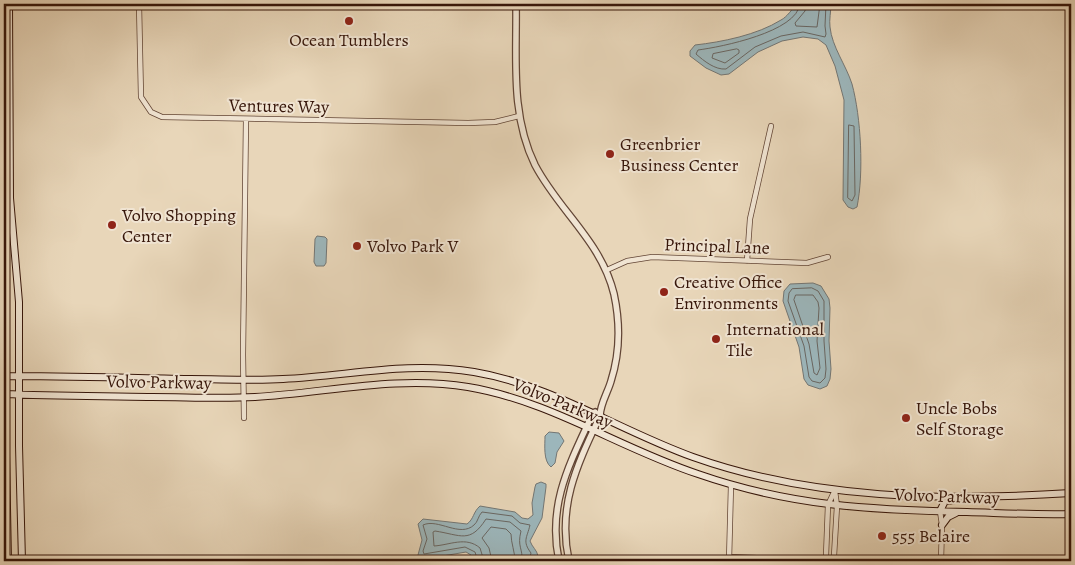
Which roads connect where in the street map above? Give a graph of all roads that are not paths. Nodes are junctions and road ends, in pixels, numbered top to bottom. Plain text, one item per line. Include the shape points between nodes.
1 (9, 4) edge
2 (139, 4) edge
3 (516, 4) edge
4 (519, 116) junction
5 (246, 119) junction
6 (771, 126) dead end
7 (828, 257) dead end
8 (747, 261) junction
9 (607, 270) junction
10 (4, 349) edge
11 (4, 376) edge
12 (20, 376) junction
13 (243, 380) junction
14 (4, 394) edge
15 (19, 395) junction
16 (243, 398) junction
17 (593, 413) junction
18 (600, 413) junction
19 (244, 418) dead end
20 (587, 427) junction
21 (594, 430) junction
22 (731, 485) junction
23 (835, 490) junction
24 (1071, 493) edge
25 (1015, 496) junction
26 (828, 505) junction
27 (836, 506) junction
28 (940, 512) junction
29 (960, 512) junction
30 (1071, 514) edge
31 (942, 525) junction
32 (729, 559) edge
33 (8, 561) edge
34 (22, 561) edge
35 (559, 561) edge
36 (569, 561) edge
37 (829, 561) edge
38 (847, 561) edge
39 (941, 561) edge

1 - 12 main road via 10,198 20,302
2 - 5 street, Ventures Way via 140,91 146,107 155,115 168,118
3 - 4 street
4 - 5 street, Ventures Way via 473,124
4 - 9 street via 539,171 593,245
5 - 13 street
6 - 8 street via 750,219
7 - 8 street, Principal Lane via 807,264
8 - 9 street, Principal Lane via 652,257 627,261
9 - 18 street via 614,294 618,340 612,378
10 - 11 main road
11 - 12 main road, Volvo Parkway
11 - 14 main road
12 - 13 main road, Volvo Parkway
12 - 15 main road
13 - 16 street
13 - 17 main road, Volvo Parkway via 397,368 454,370 529,386
14 - 15 main road, Volvo Parkway
14 - 33 main road
15 - 16 main road, Volvo Parkway
15 - 34 main road
16 - 19 street
16 - 20 main road, Volvo Parkway via 389,384 445,384 519,399
17 - 18 main road, Volvo Parkway
17 - 20 street
18 - 21 street
18 - 23 main road, Volvo Parkway via 671,448 718,465 789,483
20 - 21 main road, Volvo Parkway
20 - 35 street via 566,471 558,499
21 - 22 main road, Volvo Parkway via 672,465
21 - 36 street via 574,474 568,498 565,527
22 - 26 main road, Volvo Parkway
22 - 32 street
23 - 25 main road, Volvo Parkway via 901,495
23 - 26 street
23 - 27 street
24 - 25 main road, Volvo Parkway
25 - 28 main road via 948,500
26 - 27 main road, Volvo Parkway
26 - 37 street via 826,556
27 - 28 main road, Volvo Parkway
27 - 37 street via 834,556
28 - 29 main road, Volvo Parkway
28 - 31 street
29 - 30 main road, Volvo Parkway
29 - 31 main road via 948,517
31 - 39 street
32 - 37 street
37 - 38 street

